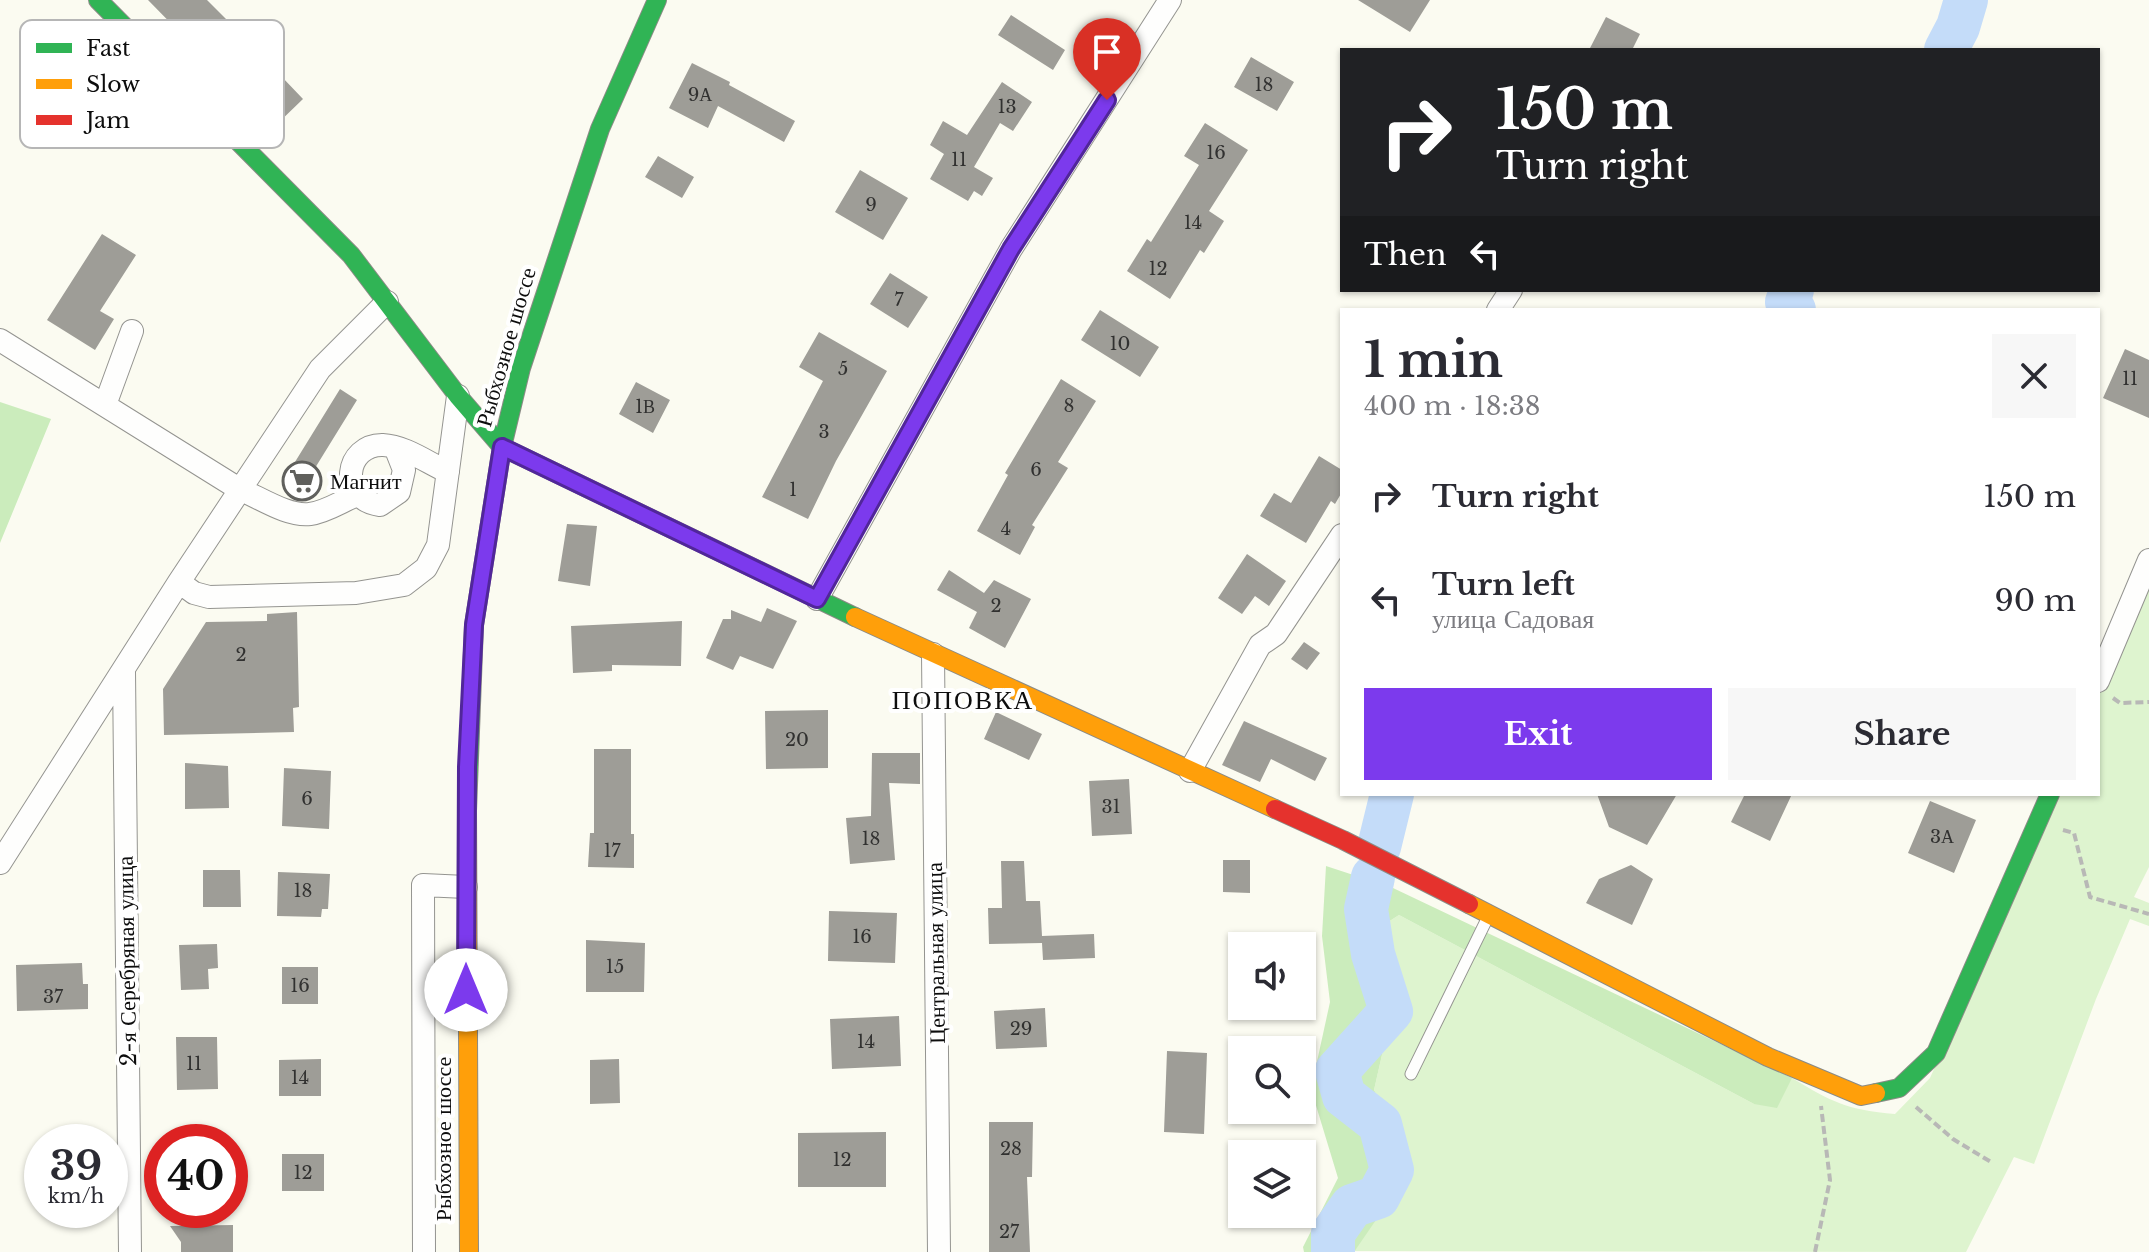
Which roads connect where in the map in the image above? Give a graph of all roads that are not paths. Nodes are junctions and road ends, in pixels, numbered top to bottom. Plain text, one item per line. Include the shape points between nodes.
1 (98, 0) edge
2 (657, 0) edge
3 (1170, 0) edge
4 (118, 20) edge
5 (245, 148) edge
6 (387, 302) junction
7 (132, 331) dead end
8 (0, 340) edge
9 (458, 396) junction
10 (105, 405) junction
11 (395, 447) junction
12 (502, 447) junction
13 (448, 472) junction
14 (239, 489) junction
15 (357, 495) junction
16 (1340, 538) edge
17 (2149, 560) edge
18 (179, 582) junction
19 (817, 599) junction
20 (933, 654) junction
21 (124, 671) junction
22 (2104, 688) edge
23 (1190, 771) junction
24 (2049, 796) edge
25 (0, 863) edge
26 (466, 887) junction
27 (1489, 915) junction
28 (1411, 1074) dead end
29 (130, 1252) edge
30 (424, 1252) edge
31 (469, 1252) edge
32 (939, 1252) edge

1 - 4 street
2 - 12 street, Рыбхозное шоссе via 600,129 521,368
3 - 19 street via 1011,249
5 - 6 street via 351,255
6 - 9 street
6 - 14 street via 320,369
7 - 10 street
8 - 10 street
9 - 12 street
9 - 13 street
10 - 14 street
11 - 13 street
11 - 15 street via 379,445 359,455 350,478
11 - 15 street via 404,470 399,492 380,505 365,503
12 - 19 street
12 - 26 street, Рыбхозное шоссе via 474,625
13 - 18 street via 438,545 426,568 404,585 356,593 209,597
14 - 15 street via 309,514
14 - 18 street
16 - 23 street via 1276,634 1260,645
17 - 22 street
18 - 21 street
19 - 20 street
20 - 23 street
20 - 32 street, Центральная улица
21 - 25 street
21 - 29 street, 2-я Серебряная улица
23 - 27 street via 1343,840
24 - 27 street via 1936,1053 1899,1088 1861,1096 1768,1057
26 - 30 street via 423,885
26 - 31 street, Рыбхозное шоссе
27 - 28 lane

